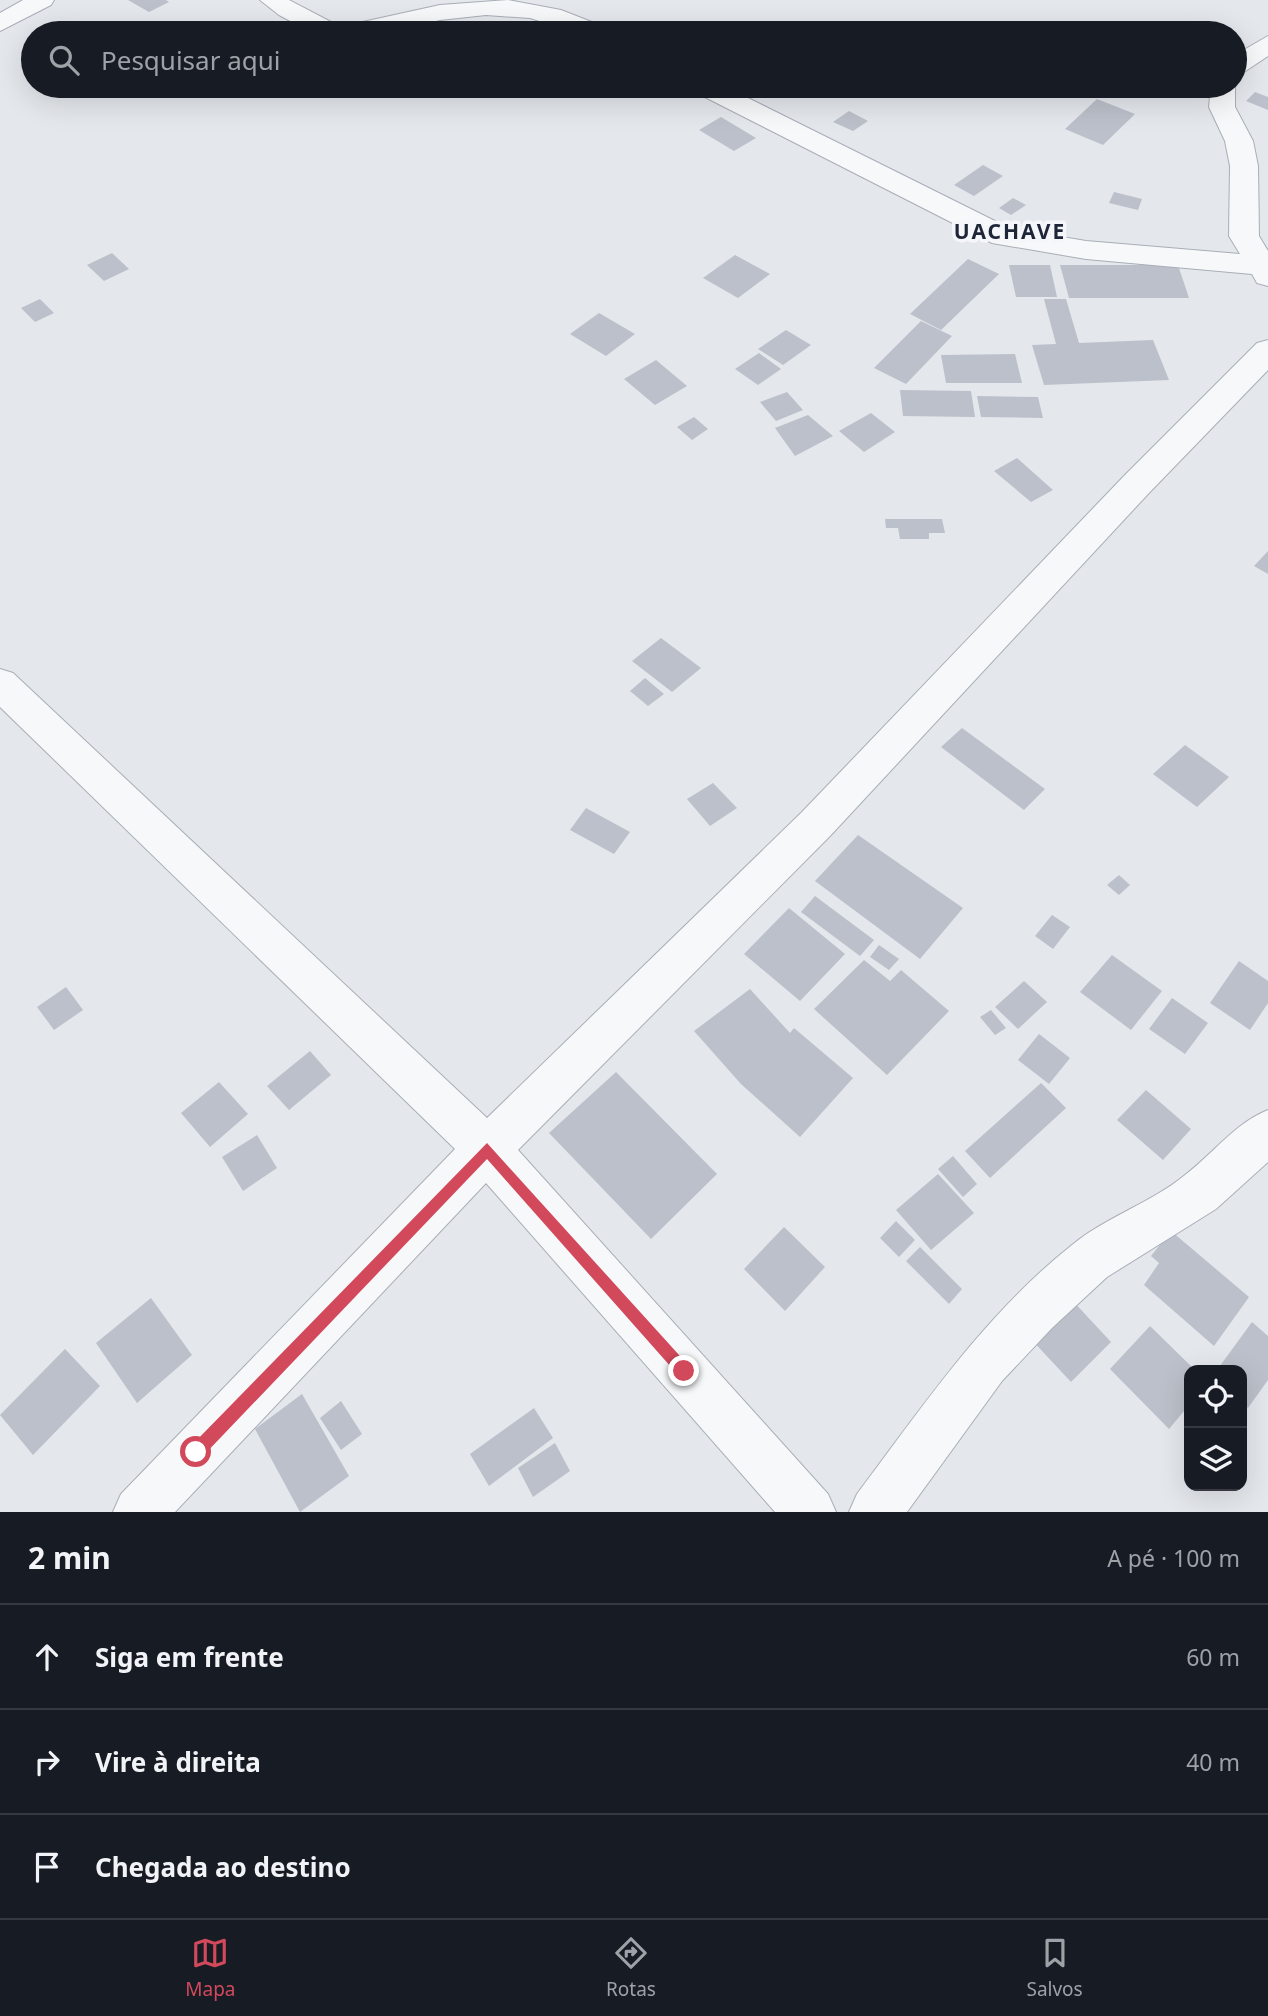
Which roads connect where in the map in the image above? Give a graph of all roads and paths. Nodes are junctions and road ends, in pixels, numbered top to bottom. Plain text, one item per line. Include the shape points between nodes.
1 (42, 0) edge
2 (272, 0) edge
3 (6, 13) edge
4 (310, 21) edge
5 (402, 21) edge
6 (568, 21) edge
7 (1268, 44) edge
8 (1247, 58) edge
9 (728, 98) edge
10 (1223, 98) edge
11 (1264, 271) edge
12 (1268, 351) edge
13 (0, 684) edge
14 (1268, 1132) edge
15 (487, 1149) junction
16 (139, 1512) edge
17 (810, 1512) edge
18 (876, 1512) edge

1 - 3 street
2 - 4 street
5 - 6 street via 440,12 515,6
7 - 8 street
9 - 11 street via 1002,236
10 - 11 street via 1222,107 1240,141 1244,166 1244,236
12 - 15 street via 816,824
13 - 15 street
14 - 18 street via 1200,1193 1090,1261 1035,1311 985,1364
15 - 16 street
15 - 17 street

